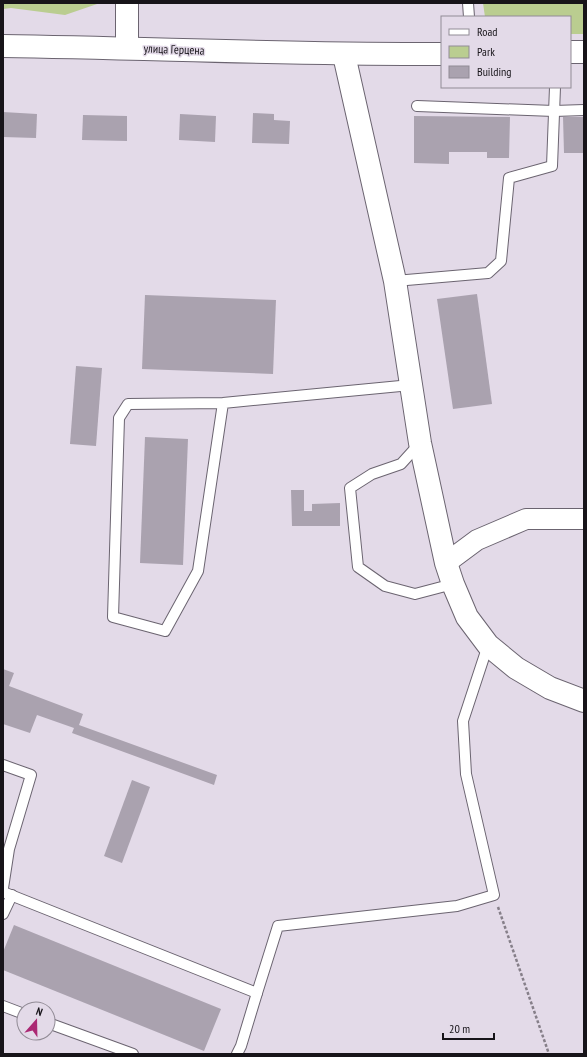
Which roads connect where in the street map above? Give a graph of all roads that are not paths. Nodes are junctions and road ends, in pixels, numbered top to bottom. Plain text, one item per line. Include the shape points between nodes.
1 (127, 3) edge
2 (468, 3) edge
3 (469, 16) edge
4 (3, 46) edge
5 (127, 48) junction
6 (571, 52) edge
7 (584, 52) edge
8 (441, 54) edge
9 (344, 55) junction
10 (555, 88) edge
11 (417, 106) dead end
12 (584, 110) edge
13 (554, 111) junction
14 (395, 281) junction
15 (411, 385) junction
16 (223, 403) junction
17 (420, 443) junction
18 (584, 519) edge
19 (446, 563) junction
20 (453, 584) junction
21 (488, 645) junction
22 (584, 701) edge
23 (3, 765) edge
24 (3, 888) edge
25 (7, 894) edge
26 (3, 914) edge
27 (257, 993) junction
28 (3, 1006) edge
29 (16, 1011) edge
30 (56, 1025) edge
31 (133, 1054) edge
32 (237, 1054) edge

1 - 5 main road
2 - 3 lane
4 - 5 main road, улица Герцена
5 - 9 main road, улица Герцена
6 - 7 main road
8 - 9 main road, улица Герцена
9 - 14 main road
10 - 13 lane
11 - 13 lane
12 - 13 lane
13 - 14 lane via 552,166 509,178 501,261 488,273
14 - 15 main road
15 - 16 lane
15 - 17 main road
16 - 16 lane via 198,571 165,631 114,617 119,418 128,404
17 - 19 main road
17 - 20 lane via 401,464 372,474 350,488 358,567 386,586 415,594
18 - 19 street via 526,519 477,540
19 - 20 main road
20 - 21 main road via 467,617
21 - 22 main road via 516,668 550,688
21 - 27 lane via 463,721 466,774 494,895 457,906 278,926
23 - 24 lane via 32,776 9,849
25 - 26 lane
25 - 27 lane
27 - 32 lane
28 - 29 lane
30 - 31 lane

